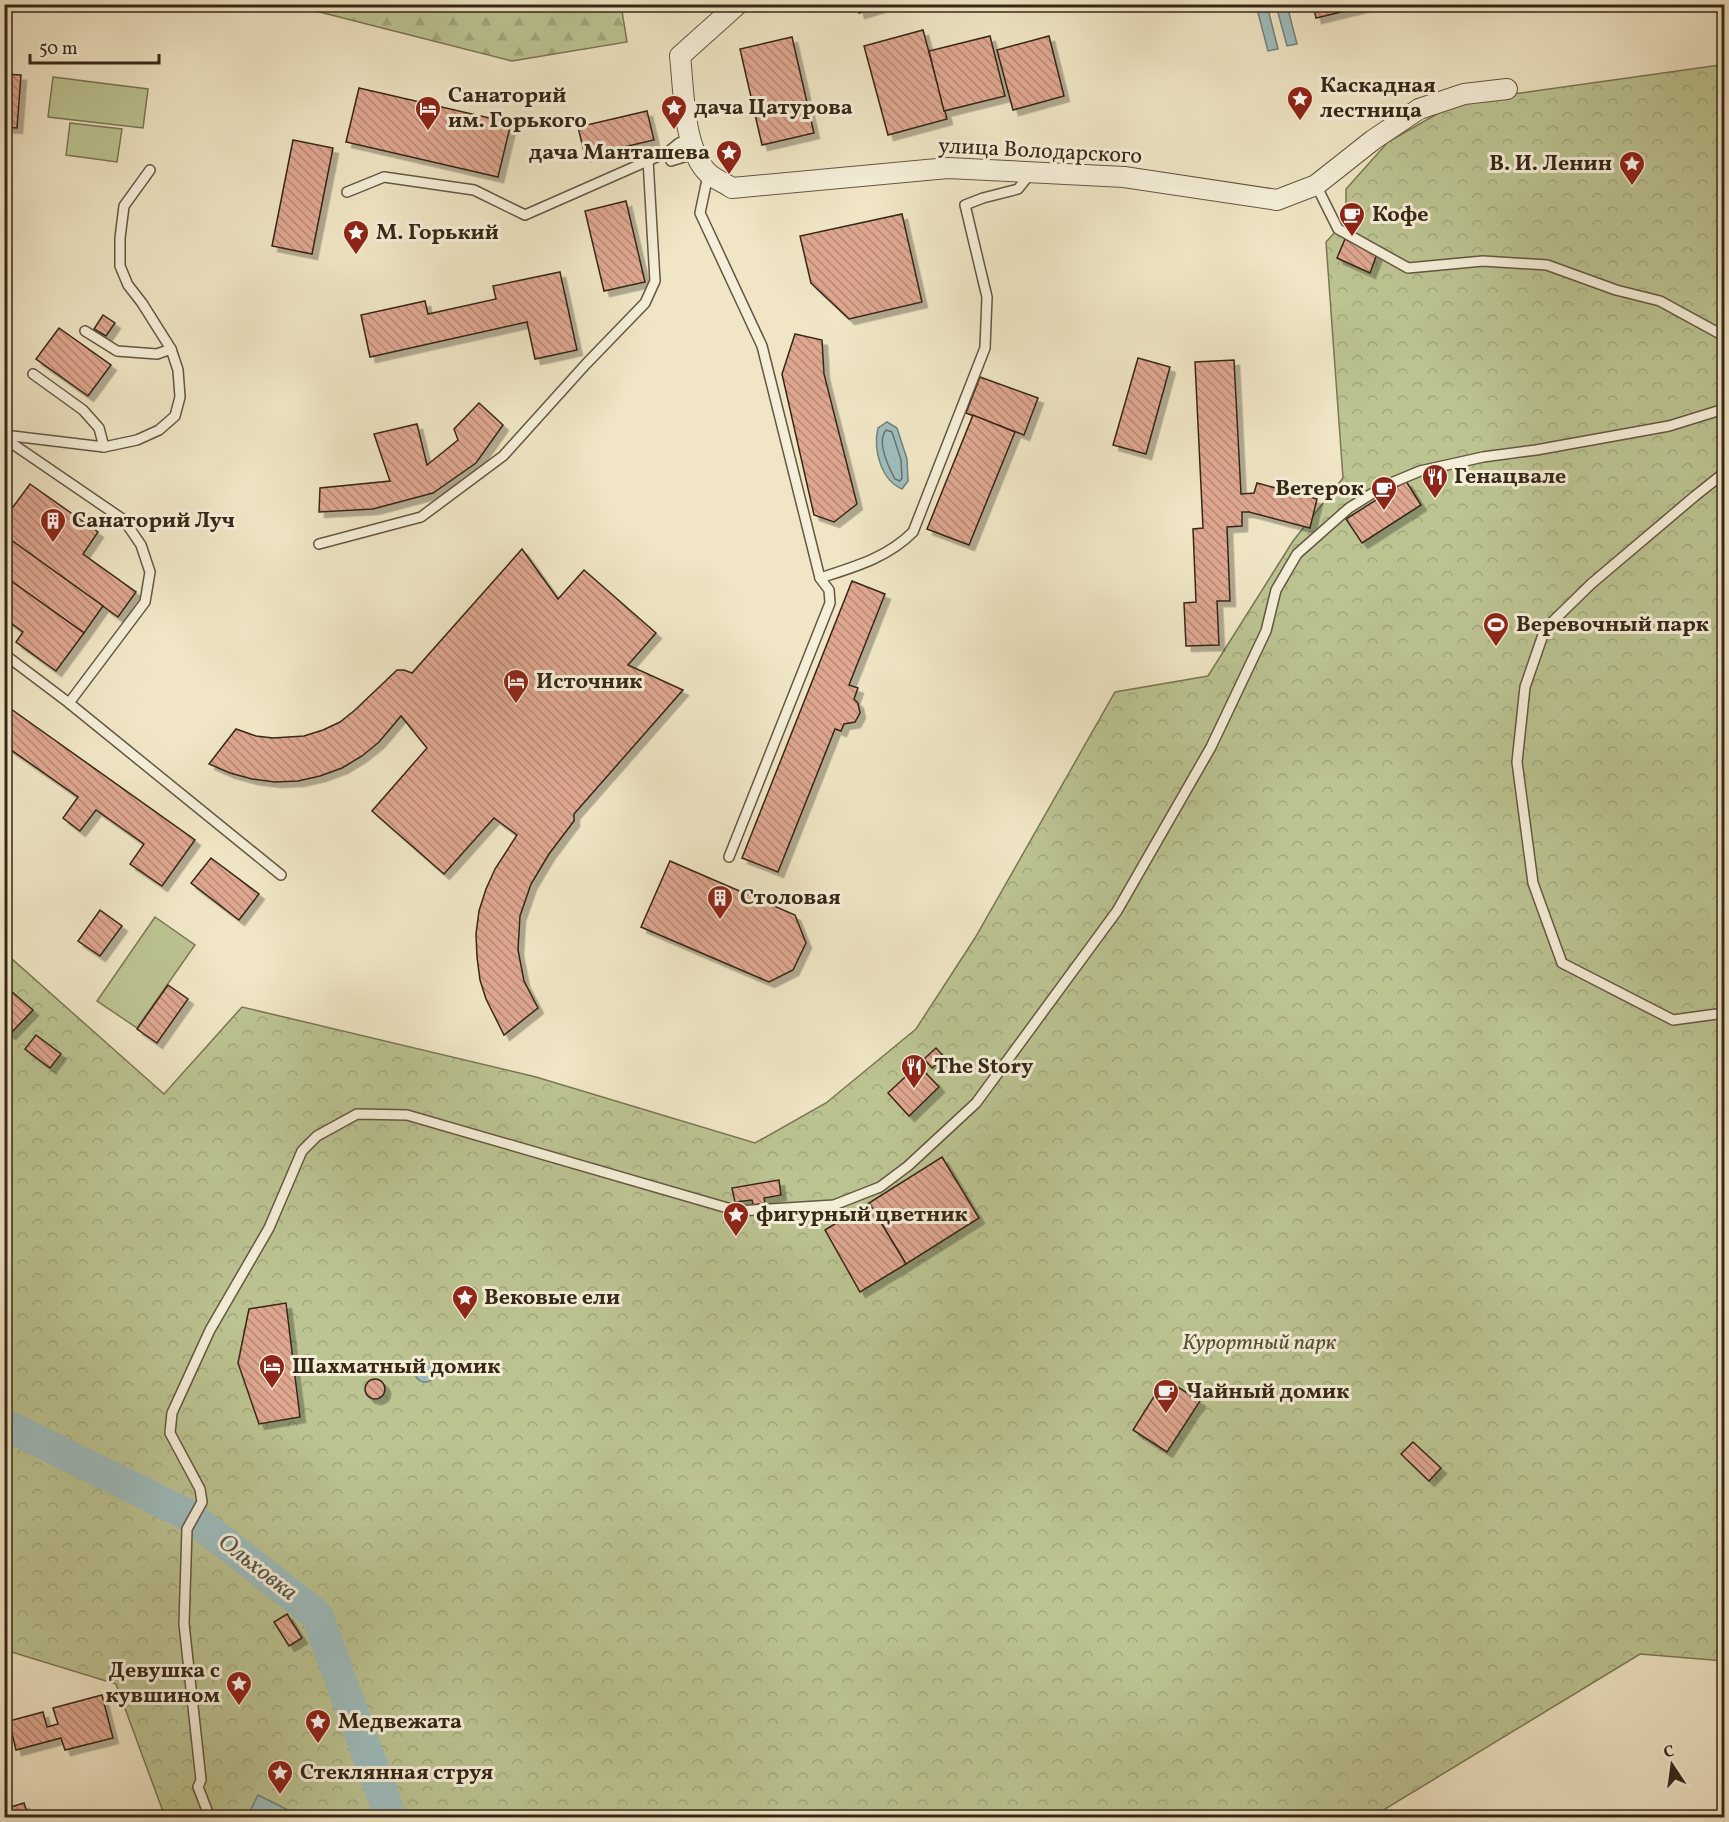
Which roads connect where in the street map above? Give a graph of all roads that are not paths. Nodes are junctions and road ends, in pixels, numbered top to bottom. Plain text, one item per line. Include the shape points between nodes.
1 (738, 4) edge
2 (1507, 88) dead end
3 (692, 147) junction
4 (648, 160) junction
5 (671, 161) dead end
6 (150, 170) dead end
7 (1031, 172) junction
8 (708, 174) junction
9 (1316, 185) junction
10 (347, 192) dead end
11 (85, 331) dead end
12 (1725, 336) edge
13 (171, 349) junction
14 (33, 374) dead end
15 (1725, 409) edge
16 (4, 436) edge
17 (104, 447) junction
18 (1725, 473) edge
19 (319, 544) dead end
20 (820, 578) junction
21 (4, 654) edge
22 (69, 703) junction
23 (729, 857) dead end
24 (281, 875) dead end
25 (1725, 1013) edge
26 (210, 1818) edge

1 - 3 street, улица Володарского via 680,56
2 - 9 street, улица Володарского via 1464,94 1419,109
3 - 4 lane via 679,143
3 - 5 lane
3 - 8 street, улица Володарского
4 - 10 lane via 525,215 474,190 384,177
4 - 19 lane via 655,281 645,303 503,456 421,517
6 - 13 lane via 124,206 120,266 128,285
7 - 8 street, улица Володарского via 948,168 732,188
7 - 9 street, улица Володарского via 1124,177 1276,200
7 - 20 lane via 1018,189 965,205 987,297 985,348 913,532 900,545 871,561
8 - 20 lane via 700,213 762,346
9 - 12 lane via 1338,229 1408,268 1484,261 1547,265 1660,301
11 - 13 lane via 117,351 157,354
13 - 17 lane via 178,370 180,397 175,416 159,430 137,440
14 - 17 lane via 83,410 99,428
15 - 26 lane via 1669,426 1420,471 1384,486 1349,508 1297,554 1276,590 1266,631 1211,747 1117,911 976,1104 880,1187 834,1205 738,1211 407,1115 357,1114 317,1136 302,1151 269,1227 210,1330 172,1413 170,1432 200,1489 202,1502 187,1529 184,1624 201,1780 198,1787
16 - 17 lane
16 - 22 lane via 124,520 141,545 150,572 145,602
18 - 25 lane via 1591,584 1545,629 1525,687 1517,762 1533,883 1562,963 1673,1020
20 - 23 lane via 829,590 830,603
21 - 22 lane
22 - 24 lane

